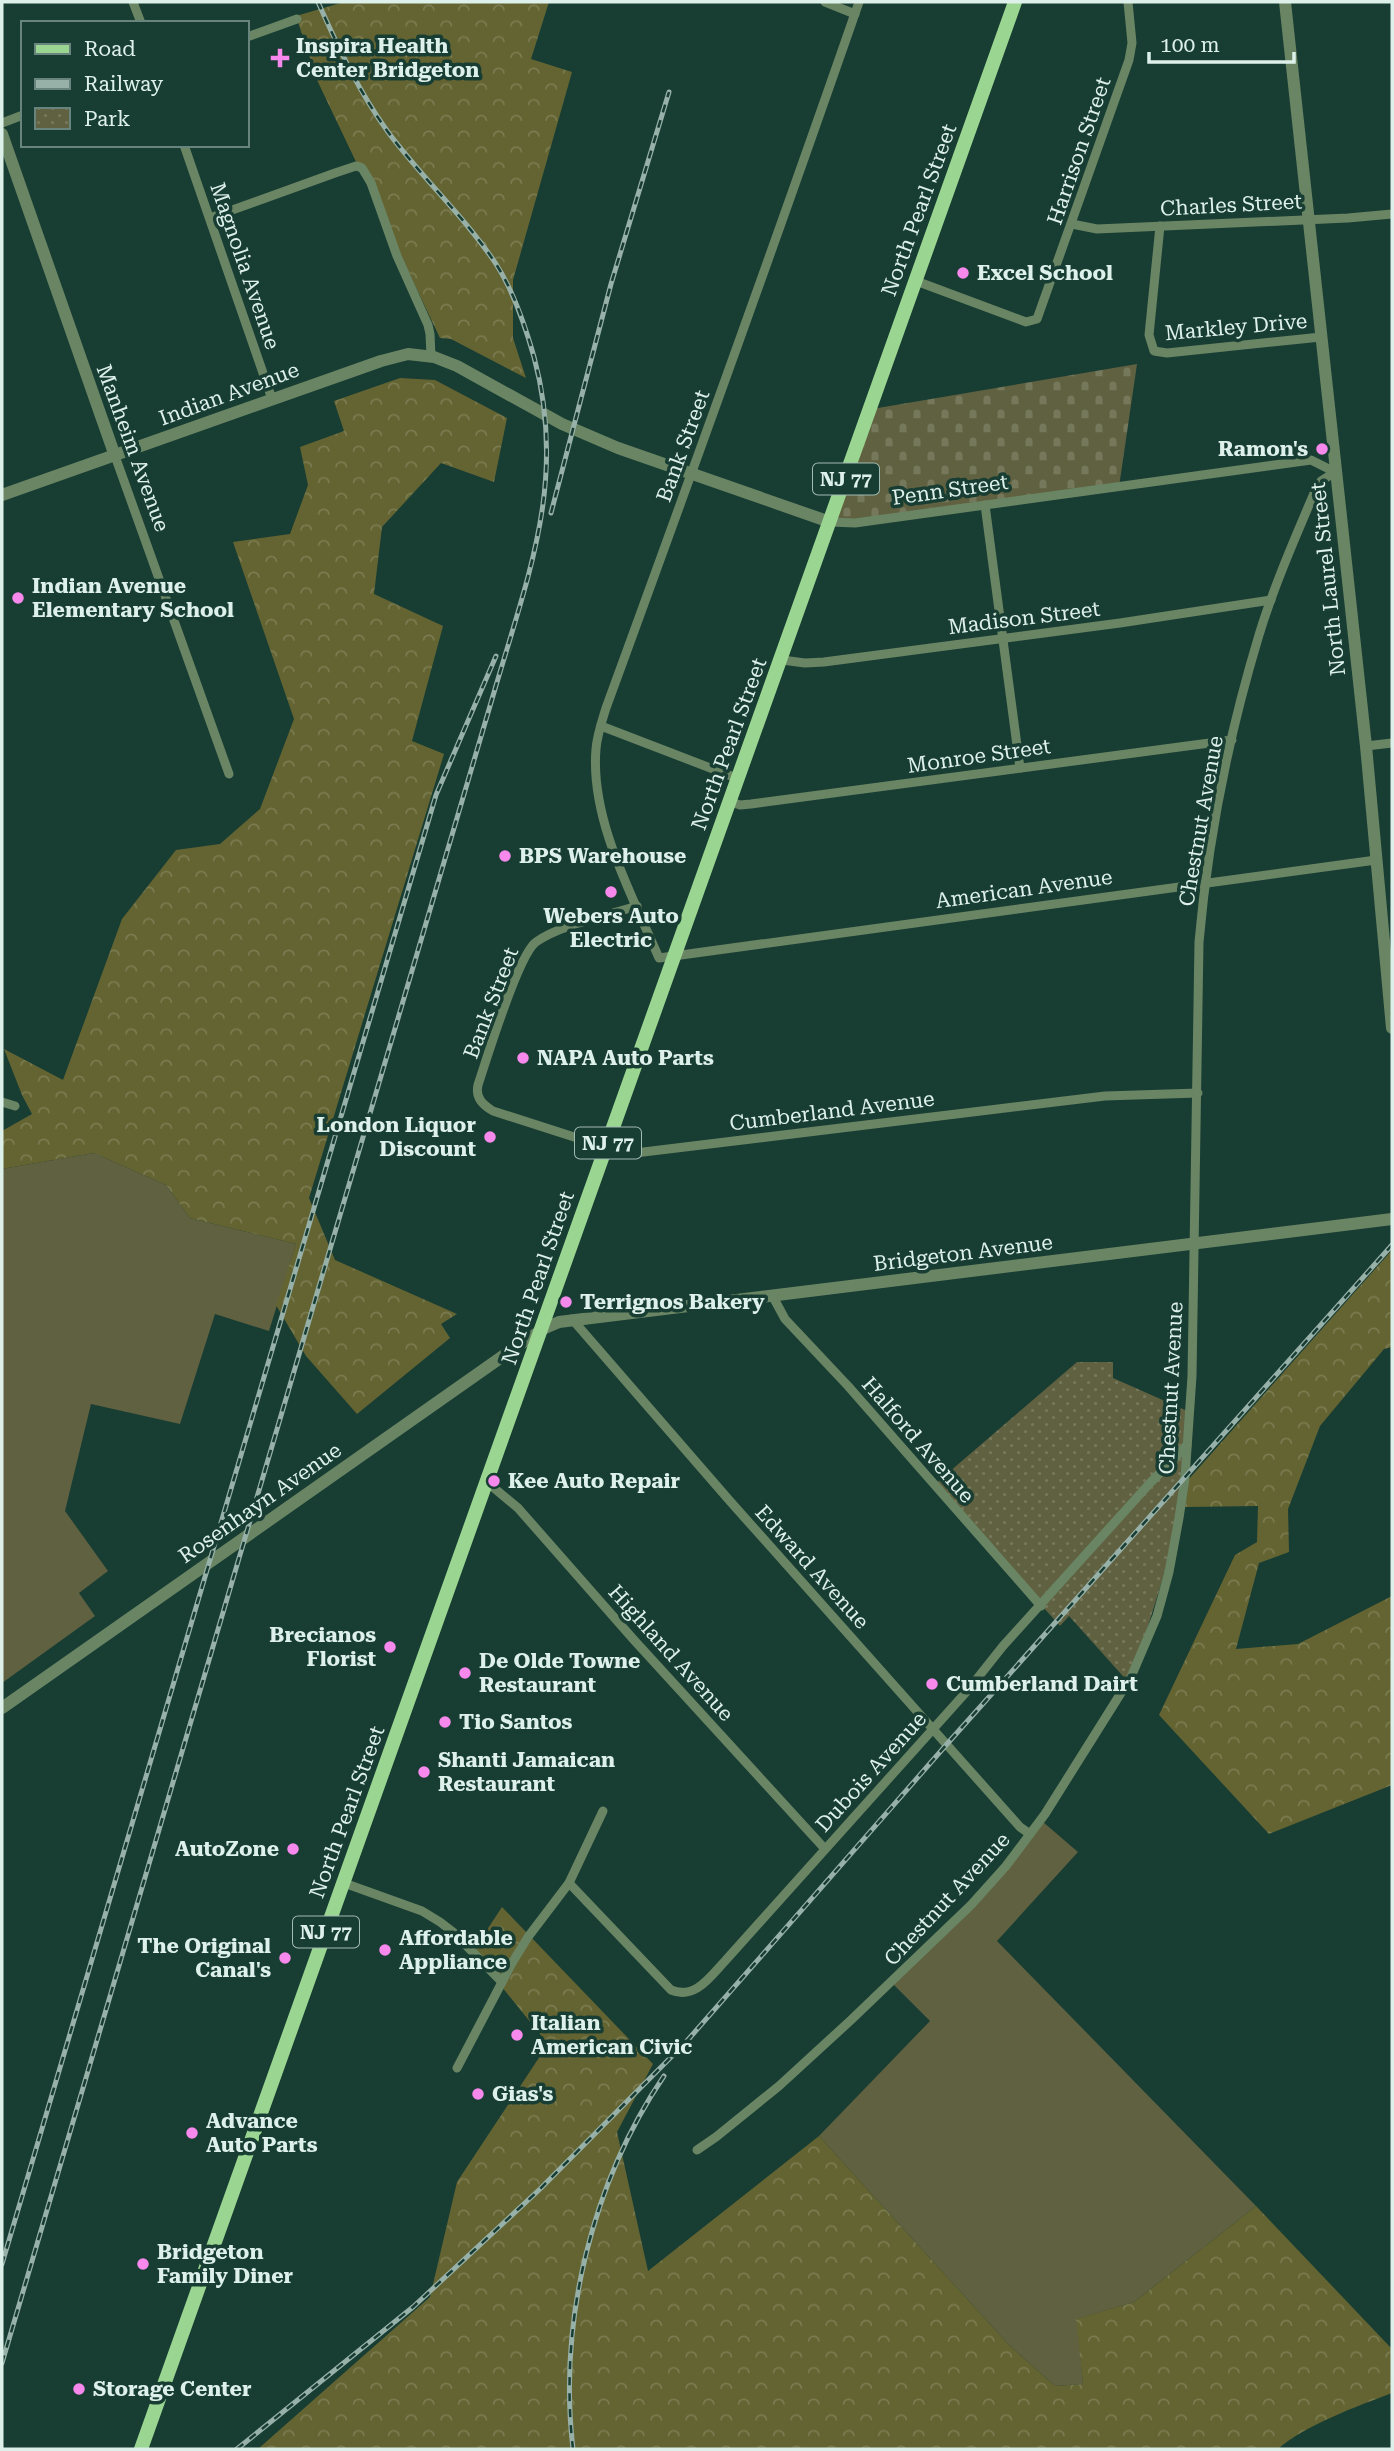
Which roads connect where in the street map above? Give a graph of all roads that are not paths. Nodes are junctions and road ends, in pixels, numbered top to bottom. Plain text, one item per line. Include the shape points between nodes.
1 (133, 2) edge
2 (825, 2) edge
3 (859, 2) edge
4 (1015, 2) edge
5 (1128, 2) edge
6 (1285, 2) edge
7 (855, 14) junction
8 (297, 19) dead end
9 (140, 21) edge
10 (248, 37) edge
11 (21, 116) edge
12 (2, 123) edge
13 (2, 134) edge
14 (185, 147) edge
15 (1392, 214) edge
16 (210, 218) junction
17 (1309, 219) junction
18 (1072, 224) junction
19 (1160, 226) junction
20 (916, 281) junction
21 (1321, 337) junction
22 (431, 356) junction
23 (272, 399) junction
24 (116, 456) junction
25 (1335, 472) junction
26 (690, 474) junction
27 (2, 495) edge
28 (985, 505) junction
29 (830, 522) junction
30 (1271, 600) junction
31 (1002, 638) junction
32 (782, 660) junction
33 (601, 726) junction
34 (1232, 740) junction
35 (1392, 743) edge
36 (1366, 746) junction
37 (1020, 768) junction
38 (229, 774) dead end
39 (739, 779) junction
40 (731, 802) junction
41 (1376, 860) junction
42 (1204, 882) junction
43 (637, 906) junction
44 (677, 956) junction
45 (1392, 1028) edge
46 (1198, 1093) junction
47 (481, 1101) joint
48 (2, 1102) edge
49 (15, 1106) dead end
50 (606, 1149) junction
51 (1392, 1219) edge
52 (1194, 1244) junction
53 (772, 1295) junction
54 (572, 1319) junction
55 (542, 1331) junction
56 (1187, 1445) junction
57 (488, 1483) junction
58 (1041, 1606) junction
59 (2, 1708) edge
60 (933, 1729) junction
61 (603, 1811) dead end
62 (1030, 1834) junction
63 (825, 1849) junction
64 (344, 1883) junction
65 (569, 1883) junction
66 (502, 1982) junction
67 (457, 2068) dead end
68 (697, 2150) dead end
69 (141, 2449) edge

1 - 9 street
2 - 7 street
3 - 7 street, Bank Street
4 - 20 main road, North Pearl Street / NJ 77
5 - 18 street, Harrison Street via 1129,60
6 - 17 street, North Laurel Street
7 - 26 street, Bank Street
8 - 10 street
11 - 12 street
13 - 24 street, Manheim Avenue
14 - 16 street, Magnolia Avenue
15 - 17 street, Charles Street
16 - 22 street via 359,166 371,183 401,268 428,325
16 - 23 street, Magnolia Avenue
17 - 19 street, Charles Street
17 - 21 street, North Laurel Street
18 - 19 street, Charles Street via 1097,229
18 - 20 street, Harrison Street via 1037,319 1026,322
19 - 21 street, Markley Drive via 1149,335 1154,351
20 - 29 main road, North Pearl Street / NJ 77
21 - 25 street, North Laurel Street
22 - 23 street, Indian Avenue via 396,356
22 - 26 street, Penn Street via 562,424
23 - 24 street, Indian Avenue
24 - 27 street, Indian Avenue
24 - 38 street, Manheim Avenue
25 - 28 street, Penn Street via 1311,460
25 - 30 street, Chestnut Avenue via 1315,491
25 - 36 street, North Laurel Street
26 - 29 street, Penn Street
26 - 33 street, Bank Street
28 - 29 street, Penn Street via 855,523
28 - 31 street
29 - 32 main road, North Pearl Street / NJ 77
30 - 31 street, Madison Street
30 - 34 street, Chestnut Avenue
31 - 32 street, Madison Street via 824,662
31 - 37 street
32 - 39 main road, North Pearl Street / NJ 77
33 - 39 street
33 - 43 street, Bank Street via 595,762 598,798
34 - 37 street, Monroe Street
34 - 42 street, Chestnut Avenue
35 - 36 street
36 - 41 street, North Laurel Street
37 - 40 street, Monroe Street via 751,804
39 - 40 main road, North Pearl Street / NJ 77
40 - 44 main road, North Pearl Street / NJ 77
41 - 42 street, American Avenue
41 - 45 street, North Laurel Street
42 - 44 street, American Avenue
42 - 46 street, Chestnut Avenue
43 - 44 street, Bank Street via 659,958
43 - 47 street, Bank Street via 557,932 530,947 478,1085
44 - 50 main road, North Pearl Street / NJ 77
46 - 50 street, Cumberland Avenue via 1105,1096 627,1154
46 - 52 street, Chestnut Avenue
47 - 50 street, Cumberland Avenue via 493,1111
48 - 49 street
50 - 55 main road, North Pearl Street / NJ 77
51 - 52 street, Bridgeton Avenue
52 - 53 street, Bridgeton Avenue
52 - 56 street, Chestnut Avenue
53 - 54 street, Bridgeton Avenue
53 - 58 street, Halford Avenue via 785,1319
54 - 55 street, Bridgeton Avenue
54 - 60 street, Edward Avenue
55 - 57 main road, North Pearl Street / NJ 77
55 - 59 street, Rosenhayn Avenue
56 - 58 street, Dubois Avenue
56 - 62 street, Chestnut Avenue via 1179,1518 1157,1616 1131,1676
57 - 63 street, Highland Avenue via 518,1508
57 - 64 main road, North Pearl Street / NJ 77
58 - 60 street, Dubois Avenue
60 - 62 street, Edward Avenue
60 - 63 street, Dubois Avenue
61 - 65 street
62 - 68 street, Chestnut Avenue via 971,1905 892,1983 779,2086
63 - 65 street, Dubois Avenue via 709,1978 685,1994 671,1990
64 - 66 street via 440,1922
64 - 69 main road, North Pearl Street / NJ 77
65 - 66 street via 528,1937
66 - 67 street

